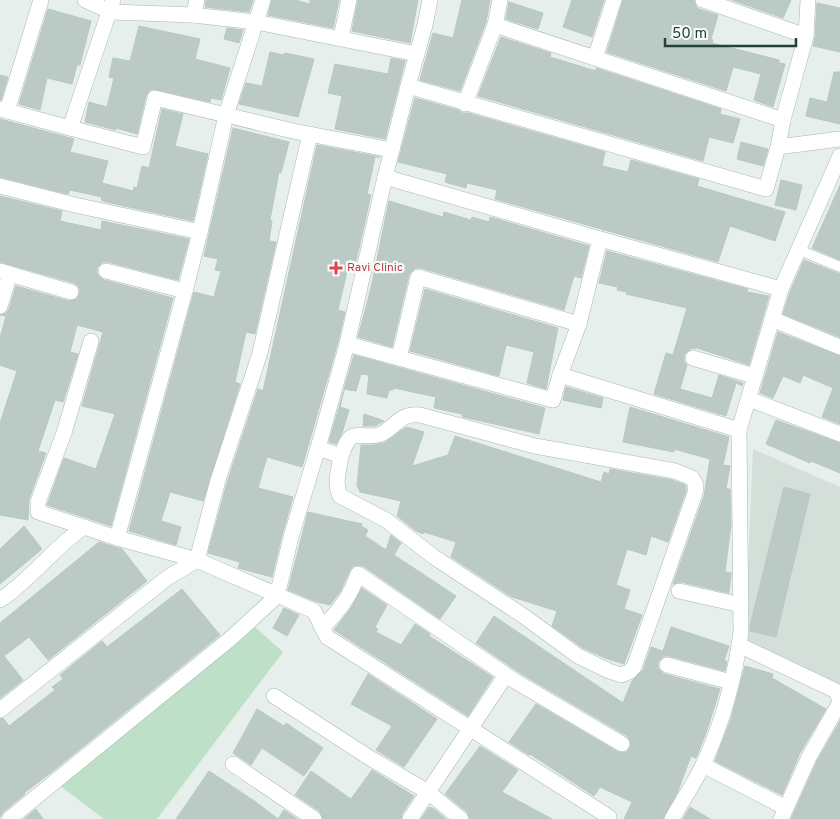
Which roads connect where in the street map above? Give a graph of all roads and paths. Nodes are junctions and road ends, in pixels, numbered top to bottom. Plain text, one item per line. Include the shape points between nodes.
1 (41, 0) edge
2 (85, 0) edge
3 (196, 0) edge
4 (263, 0) edge
5 (349, 0) edge
6 (430, 0) edge
7 (500, 0) edge
8 (614, 0) edge
9 (704, 0) edge
10 (808, 0) edge
11 (112, 6) edge
12 (193, 16) junction
13 (256, 22) junction
14 (495, 25) junction
15 (806, 36) junction
16 (341, 37) junction
17 (417, 54) junction
18 (594, 58) junction
19 (408, 86) junction
20 (465, 104) junction
21 (4, 110) edge
22 (226, 115) junction
23 (783, 120) junction
24 (70, 128) junction
25 (310, 134) junction
26 (840, 139) edge
27 (778, 147) junction
28 (392, 150) junction
29 (840, 156) edge
30 (385, 176) junction
31 (0, 186) edge
32 (200, 232) junction
33 (600, 239) junction
34 (799, 250) junction
35 (840, 267) edge
36 (5, 272) edge
37 (106, 272) dead end
38 (781, 289) junction
39 (185, 291) junction
40 (71, 292) dead end
41 (0, 306) edge
42 (772, 319) junction
43 (579, 324) junction
44 (91, 341) dead end
45 (347, 344) junction
46 (840, 347) edge
47 (399, 358) junction
48 (693, 358) dead end
49 (560, 374) junction
50 (754, 376) junction
51 (749, 399) junction
52 (739, 430) junction
53 (840, 434) edge
54 (318, 448) junction
55 (341, 456) junction
56 (84, 528) junction
57 (117, 538) junction
58 (197, 560) junction
59 (679, 591) dead end
60 (277, 596) junction
61 (0, 600) edge
62 (741, 605) junction
63 (322, 628) junction
64 (739, 645) junction
65 (667, 665) dead end
66 (506, 675) junction
67 (731, 682) junction
68 (274, 696) dead end
69 (840, 701) edge
70 (0, 710) edge
71 (470, 728) junction
72 (622, 744) dead end
73 (233, 764) dead end
74 (703, 765) junction
75 (428, 792) junction
76 (783, 814) edge
77 (609, 817) dead end
78 (9, 819) edge
79 (314, 819) edge
80 (410, 819) edge
81 (461, 819) edge
82 (672, 819) edge

1 - 21 street
2 - 11 street
3 - 12 street
4 - 13 street
5 - 16 street
6 - 17 street
7 - 14 street
8 - 18 street
9 - 15 street
10 - 15 street
11 - 12 street
11 - 24 street
12 - 13 street
13 - 16 street
13 - 22 street
14 - 18 street
14 - 20 street
15 - 23 street
16 - 17 street
17 - 19 street
18 - 23 street
19 - 20 street
19 - 28 street
20 - 27 street via 766,189
21 - 24 street
22 - 24 street via 155,98 143,147
22 - 25 street
22 - 32 street
23 - 27 street
25 - 28 street
25 - 58 street via 260,353 218,480
26 - 27 street
28 - 30 street
29 - 34 street
30 - 33 street
30 - 45 street
31 - 32 street via 75,206
32 - 39 street
33 - 38 street
33 - 43 street
34 - 35 lane
34 - 38 street
36 - 40 street
36 - 41 street
37 - 39 street
38 - 42 street
39 - 57 street
42 - 46 street
42 - 50 street
43 - 47 street via 418,277
43 - 49 street
44 - 56 street via 64,433 38,502 38,512
45 - 47 street
45 - 54 street
47 - 49 street via 554,400
48 - 50 street
49 - 52 street
50 - 51 street
51 - 52 street
51 - 53 street
52 - 62 street
54 - 55 street
54 - 60 street
55 - 55 street via 337,483 340,496 386,520 578,656 621,674 634,667 695,493 696,485 692,478 535,446 412,414 380,435 351,437
56 - 57 street
56 - 61 street via 69,537 12,593
57 - 58 street
58 - 60 street
58 - 70 street via 166,578
59 - 62 street
60 - 63 street via 314,611
60 - 78 street via 230,639
62 - 64 street
63 - 66 street via 340,610 358,574
63 - 71 street via 327,637
64 - 67 street
64 - 69 street via 836,691
65 - 67 street
66 - 71 street
66 - 72 street
67 - 74 street
68 - 75 street
69 - 76 street
71 - 75 street
71 - 77 street
73 - 79 street
74 - 76 street
74 - 82 street
75 - 80 street
75 - 81 street

